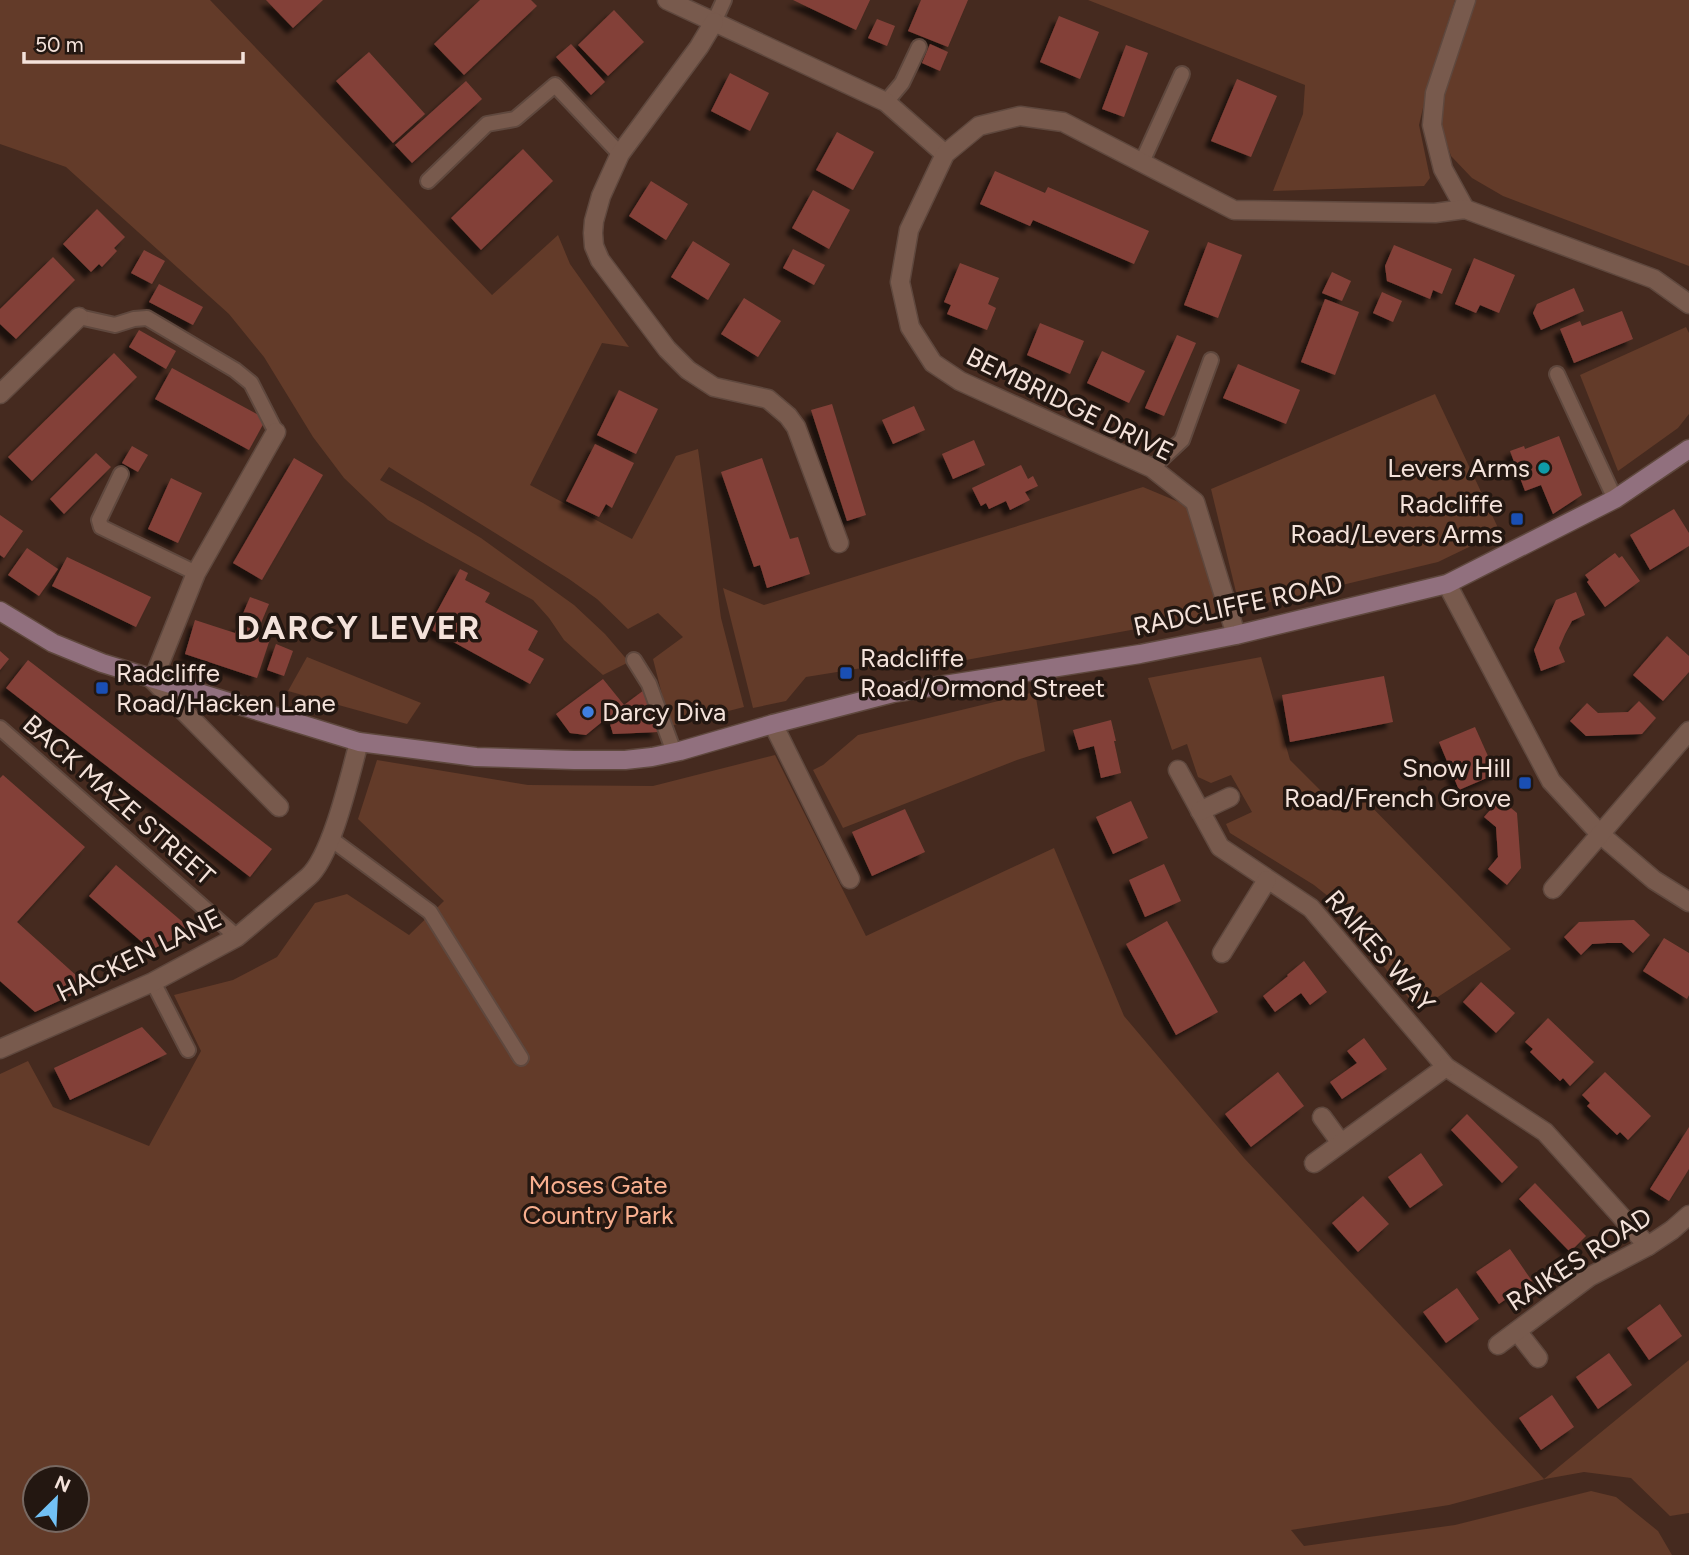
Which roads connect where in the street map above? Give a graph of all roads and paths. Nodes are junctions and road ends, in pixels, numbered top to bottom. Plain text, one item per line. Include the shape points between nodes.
1 (667, 0) edge
2 (724, 0) edge
3 (1465, 3) edge
4 (714, 22) junction
5 (919, 47) dead end
6 (1182, 74) dead end
7 (886, 102) junction
8 (620, 154) junction
9 (945, 155) junction
10 (1142, 162) junction
11 (428, 181) dead end
12 (1465, 209) junction
13 (1689, 304) edge
14 (79, 317) joint
15 (1211, 360) dead end
16 (0, 368) edge
17 (1557, 374) dead end
18 (13, 381) junction
19 (0, 394) edge
20 (276, 432) joint
21 (1689, 449) edge
22 (1152, 468) junction
23 (121, 474) dead end
24 (1615, 499) junction
25 (839, 544) dead end
26 (196, 573) junction
27 (1447, 584) junction
28 (0, 611) edge
29 (1237, 635) junction
30 (634, 660) dead end
31 (153, 680) junction
32 (766, 726) junction
33 (0, 728) edge
34 (1689, 732) edge
35 (359, 742) junction
36 (677, 752) junction
37 (1178, 770) dead end
38 (1230, 797) dead end
39 (279, 807) dead end
40 (1200, 810) junction
41 (1600, 834) junction
42 (331, 839) junction
43 (850, 879) dead end
44 (1268, 880) junction
45 (1553, 889) dead end
46 (1689, 902) edge
47 (237, 937) junction
48 (1222, 953) dead end
49 (153, 982) junction
50 (0, 1049) edge
51 (188, 1050) dead end
52 (521, 1058) dead end
53 (1446, 1067) junction
54 (1322, 1117) dead end
55 (1341, 1143) junction
56 (1314, 1163) dead end
57 (1689, 1215) edge
58 (1648, 1246) junction
59 (1517, 1331) junction
60 (1498, 1345) dead end
61 (1538, 1358) dead end

1 - 4 street
2 - 4 lane
3 - 12 street via 1435,93 1432,125 1443,169
4 - 7 street
4 - 8 street
5 - 7 lane via 902,83
6 - 10 lane
7 - 9 street
8 - 11 lane via 555,85 515,119 487,124
8 - 25 street via 594,221 594,246 600,260 688,370 714,387 768,399 788,416
9 - 10 street, BEMBRIDGE DRIVE via 979,126 1020,116 1063,122
9 - 22 street, BEMBRIDGE DRIVE via 909,230 900,282 909,327 933,363 960,381
10 - 12 street, BEMBRIDGE DRIVE via 1234,210 1435,213
12 - 13 street, BEMBRIDGE DRIVE via 1654,279
14 - 18 street
14 - 20 lane via 116,325 147,318 251,383
15 - 22 lane via 1182,440
16 - 18 street
17 - 24 lane
18 - 19 street
20 - 26 street
21 - 24 main road, RADCLIFFE ROAD
22 - 29 street, BEMBRIDGE DRIVE via 1195,502
23 - 26 lane via 99,520 101,527
24 - 27 main road, RADCLIFFE ROAD
26 - 31 street
27 - 29 main road, RADCLIFFE ROAD
27 - 41 street via 1551,780
28 - 31 main road, RADCLIFFE ROAD via 53,643
29 - 32 main road, RADCLIFFE ROAD via 893,693
30 - 36 lane
31 - 35 main road, RADCLIFFE ROAD
31 - 39 street
32 - 36 main road, RADCLIFFE ROAD
32 - 43 street
33 - 47 lane, BACK MAZE STREET
34 - 41 street
35 - 36 main road, RADCLIFFE ROAD via 476,757 560,760 625,760
35 - 42 street, HACKEN LANE
37 - 40 street, RAIKES WAY
38 - 40 street
40 - 44 street, RAIKES WAY via 1220,847
41 - 45 street
41 - 46 street via 1654,880
42 - 47 street, HACKEN LANE via 314,872
42 - 52 lane via 430,912
44 - 48 street
44 - 53 street, RAIKES WAY via 1311,908
47 - 49 street, HACKEN LANE
49 - 50 street, HACKEN LANE
49 - 51 lane
53 - 55 street
53 - 58 street, RAIKES WAY via 1545,1132
54 - 55 street
55 - 56 street
57 - 58 street, RAIKES ROAD
58 - 59 street, RAIKES ROAD via 1589,1277
59 - 60 street, RAIKES ROAD
59 - 61 street

